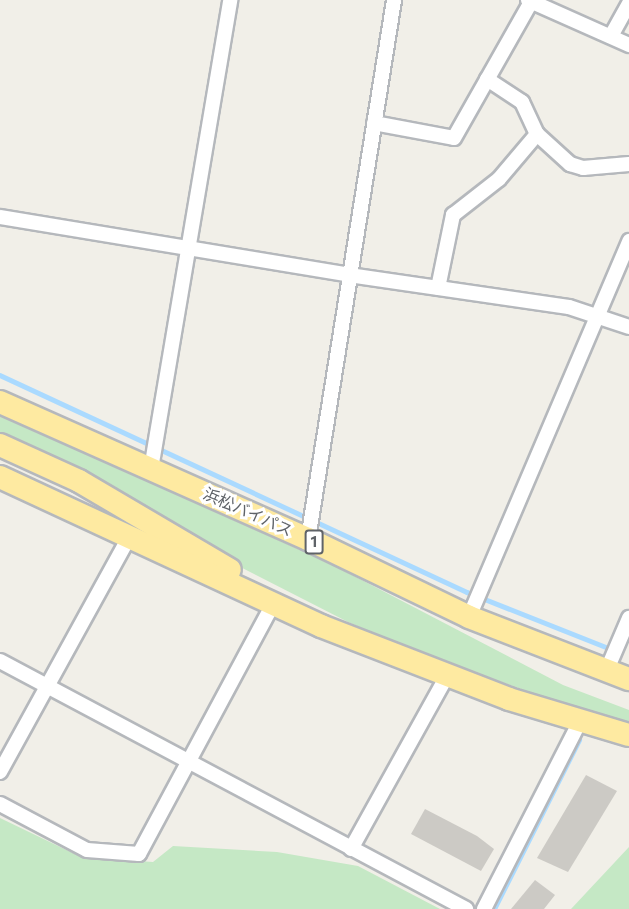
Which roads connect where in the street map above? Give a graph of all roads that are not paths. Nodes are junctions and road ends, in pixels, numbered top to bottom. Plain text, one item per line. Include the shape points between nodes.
1 (230, 0) edge
2 (394, 0) edge
3 (529, 1) edge
4 (629, 4) edge
5 (611, 36) junction
6 (629, 45) edge
7 (487, 79) junction
8 (374, 123) junction
9 (537, 134) junction
10 (629, 164) edge
11 (0, 217) edge
12 (629, 241) edge
13 (189, 248) junction
14 (349, 275) junction
15 (438, 288) junction
16 (597, 315) junction
17 (629, 327) edge
18 (0, 402) edge
19 (0, 445) edge
20 (152, 463) junction
21 (0, 477) edge
22 (309, 535) junction
23 (129, 537) junction
24 (273, 604) junction
25 (472, 611) junction
26 (629, 618) edge
27 (321, 626) junction
28 (0, 661) edge
29 (606, 672) junction
30 (447, 676) junction
31 (629, 679) edge
32 (47, 686) junction
33 (580, 722) junction
34 (629, 735) edge
35 (189, 763) junction
36 (0, 772) edge
37 (0, 804) edge
38 (351, 849) junction
39 (466, 909) edge
40 (484, 909) edge

1 - 13 street
2 - 8 street
3 - 5 street
3 - 7 street
4 - 5 street
5 - 6 street
7 - 8 street via 454,138
7 - 9 street via 522,102
8 - 14 street
9 - 10 street via 570,164 584,168
9 - 15 street via 499,179 453,215
11 - 13 street
12 - 16 street
13 - 14 street
13 - 20 street
14 - 15 street
14 - 22 street
15 - 16 street via 569,307
16 - 17 street
16 - 25 street
18 - 20 highway, 浜松バイパス / 1
19 - 27 highway via 79,481
20 - 22 highway, 浜松バイパス / 1
21 - 23 highway
22 - 25 highway, 浜松バイパス / 1
23 - 24 highway
23 - 32 street
24 - 27 highway
24 - 35 street
25 - 29 highway, 浜松バイパス / 1
26 - 29 street
27 - 30 highway
28 - 32 street
29 - 31 highway, 浜松バイパス / 1
30 - 33 highway
30 - 38 street
32 - 35 street
32 - 36 street
33 - 34 highway
33 - 40 street
35 - 37 street via 139,854 87,850
35 - 38 street
38 - 39 street

